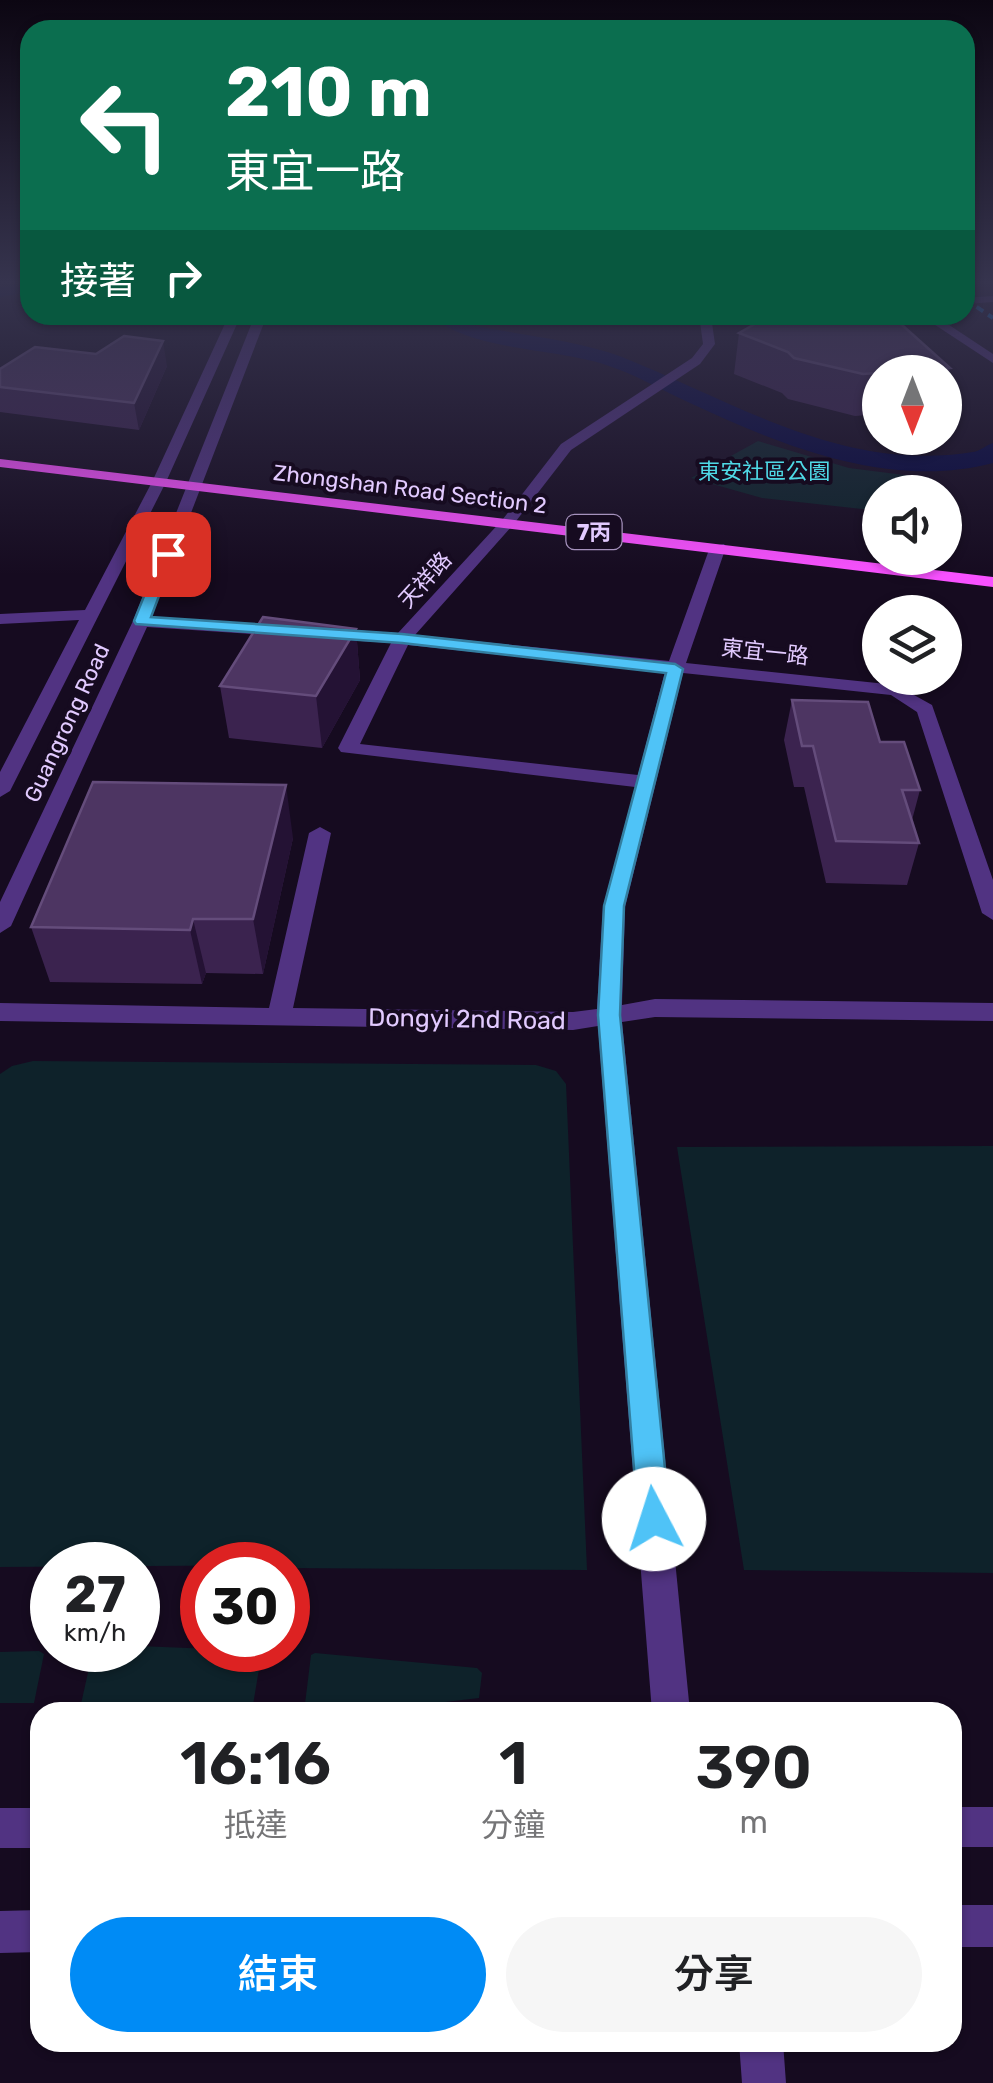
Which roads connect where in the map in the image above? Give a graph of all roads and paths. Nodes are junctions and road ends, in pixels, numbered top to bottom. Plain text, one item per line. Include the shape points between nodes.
1 (205, 380) edge
2 (235, 380) edge
3 (671, 380) edge
4 (0, 463) edge
5 (159, 482) junction
6 (194, 486) junction
7 (508, 522) junction
8 (718, 547) junction
9 (993, 582) edge
10 (89, 615) junction
11 (0, 619) edge
12 (141, 621) junction
13 (402, 638) junction
14 (675, 669) junction
15 (646, 782) junction
16 (0, 792) edge
17 (320, 833) dead end
18 (993, 913) edge
19 (0, 926) edge
20 (0, 1012) edge
21 (993, 1012) edge
22 (609, 1015) junction
23 (279, 1016) junction
24 (671, 1702) edge
25 (962, 1827) edge
26 (993, 1827) edge
27 (0, 1828) edge
28 (30, 1828) edge
29 (962, 1926) edge
30 (993, 1926) edge
31 (30, 1931) edge
32 (0, 1932) edge
33 (762, 2052) edge
34 (764, 2083) edge

1 - 5 street, Guangrong Road
2 - 6 street, Guangrong Road
3 - 7 street, 天祥路 via 566,447
4 - 5 main road, Zhongshan Road Section 2 / 7丙
5 - 6 main road, Zhongshan Road Section 2 / 7丙
5 - 10 street, Guangrong Road
6 - 7 main road, Zhongshan Road Section 2 / 7丙
6 - 12 street, Guangrong Road
7 - 8 main road, Zhongshan Road Section 2 / 7丙
7 - 13 street, 天祥路
8 - 9 main road, Zhongshan Road Section 2 / 7丙
8 - 14 street
10 - 11 street
10 - 16 street, Guangrong Road
12 - 13 street, 東宜一路
12 - 19 street, Guangrong Road
13 - 14 street, 東宜一路
13 - 15 street, 天祥路 via 348,748
14 - 15 street
14 - 18 street, 東宜一路 via 896,690 925,709
15 - 22 street via 614,906
17 - 23 street
20 - 23 street, Dongyi 2nd Road
21 - 22 street, Dongyi 2nd Road via 654,1008
22 - 23 street, Dongyi 2nd Road via 573,1021
22 - 24 street
25 - 26 street
27 - 28 street
29 - 30 street
31 - 32 street
33 - 34 street

